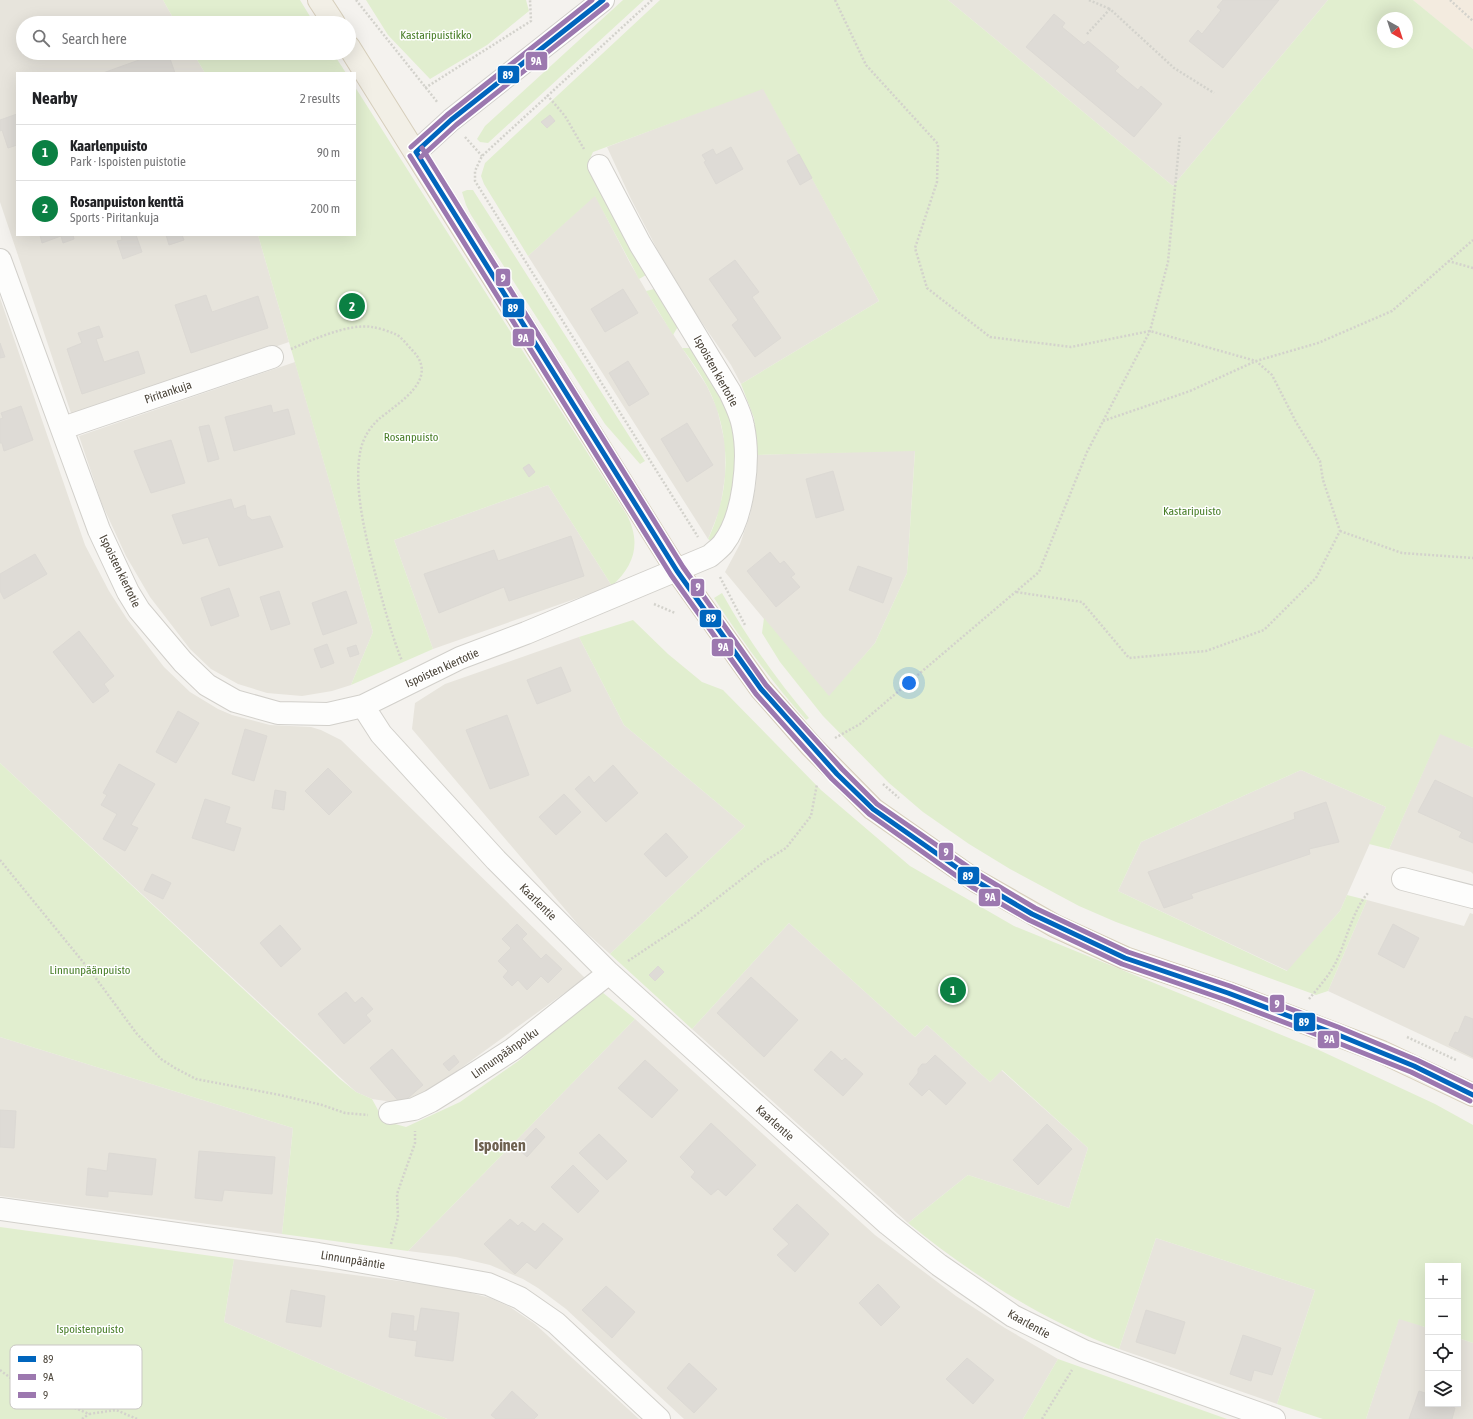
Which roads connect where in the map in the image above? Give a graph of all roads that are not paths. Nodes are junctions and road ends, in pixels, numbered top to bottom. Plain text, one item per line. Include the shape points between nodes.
1 (319, 0) edge
2 (603, 0) edge
3 (329, 16) edge
4 (356, 58) edge
5 (416, 152) junction
6 (599, 166) road end
7 (0, 260) edge
8 (272, 357) road end
9 (63, 428) junction
10 (677, 571) junction
11 (363, 706) junction
12 (1403, 879) dead end
13 (1473, 897) edge
14 (609, 973) junction
15 (1473, 1095) edge
16 (390, 1113) road end
17 (0, 1209) edge
18 (659, 1419) edge
19 (1274, 1419) edge

1 - 3 main road
2 - 5 street via 457,116
4 - 5 main road
5 - 10 main road
6 - 10 street, Ispoisten kiertotie via 640,244 730,392 743,425 747,457 746,474 731,530 723,544 710,556
7 - 9 street, Ispoisten kiertotie
8 - 9 street, Piritankuja
9 - 11 street, Ispoisten kiertotie via 99,530 128,592 139,610 183,662 207,685 235,702 278,713 328,714
10 - 11 street, Ispoisten kiertotie via 460,658
10 - 15 main road via 761,689 811,746 873,809 970,877 1032,914 1125,958 1228,993 1382,1052
11 - 14 street, Kaarlentie via 381,734 496,860
12 - 13 street
14 - 16 street, Linnunpäänpolku via 513,1049 472,1076 414,1109
14 - 19 street, Kaarlentie via 882,1219 939,1265 1013,1316 1084,1351
17 - 18 street, Linnunpääntie via 387,1265 488,1284 520,1298 556,1323

